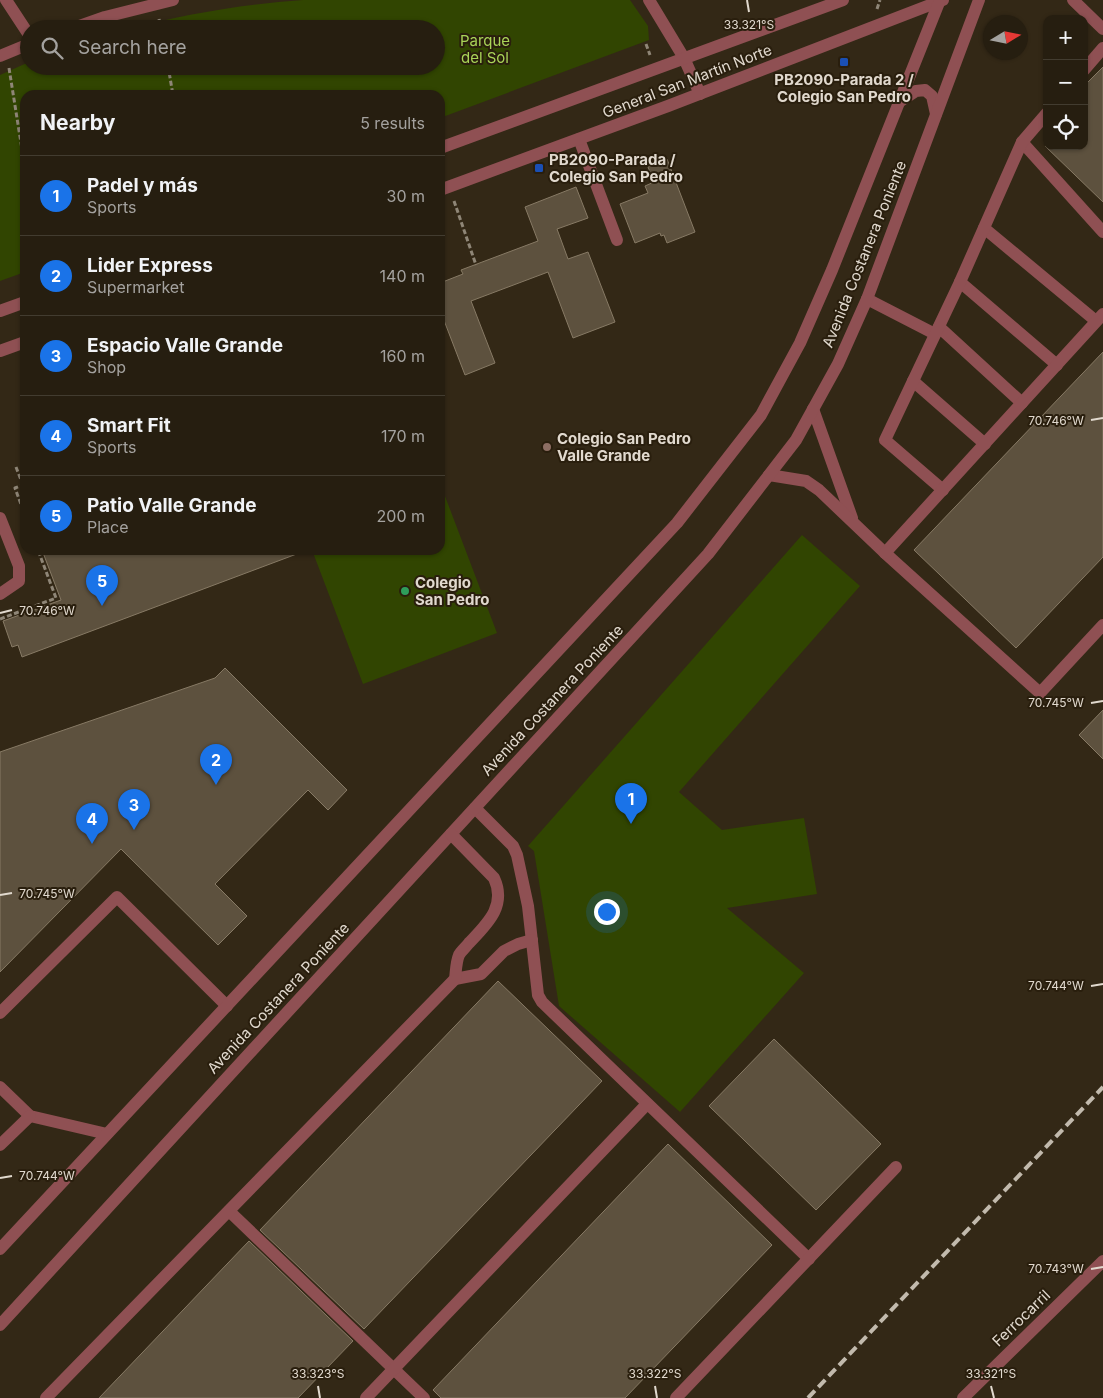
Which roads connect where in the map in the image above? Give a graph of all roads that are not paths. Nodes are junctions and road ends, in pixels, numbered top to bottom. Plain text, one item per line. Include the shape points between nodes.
1 (6, 0) edge
2 (169, 0) edge
3 (649, 0) edge
4 (843, 0) edge
5 (979, 0) edge
6 (1073, 0) edge
7 (941, 1) edge
8 (96, 20) edge
9 (20, 21) edge
10 (1103, 29) edge
11 (20, 48) edge
12 (1103, 48) edge
13 (3, 55) edge
14 (684, 58) junction
15 (1088, 65) edge
16 (700, 94) junction
17 (899, 102) junction
18 (936, 114) junction
19 (1043, 118) edge
20 (580, 139) junction
21 (1022, 142) junction
22 (445, 146) edge
23 (445, 188) edge
24 (984, 228) junction
25 (1103, 232) edge
26 (617, 240) dead end
27 (960, 282) junction
28 (867, 299) junction
29 (20, 304) edge
30 (0, 311) edge
31 (1100, 318) edge
32 (937, 330) junction
33 (20, 344) edge
34 (0, 351) edge
35 (1057, 365) junction
36 (913, 381) junction
37 (1022, 403) junction
38 (813, 409) junction
39 (985, 444) junction
40 (770, 475) junction
41 (943, 490) junction
42 (0, 518) edge
43 (853, 521) junction
44 (885, 553) junction
45 (0, 594) edge
46 (1103, 625) edge
47 (475, 808) junction
48 (451, 834) junction
49 (532, 940) junction
50 (455, 979) junction
51 (227, 1006) junction
52 (0, 1013) edge
53 (0, 1087) edge
54 (647, 1104) junction
55 (30, 1116) junction
56 (107, 1134) junction
57 (0, 1145) edge
58 (896, 1167) dead end
59 (229, 1210) junction
60 (0, 1249) edge
61 (809, 1259) junction
62 (1103, 1261) edge
63 (0, 1325) edge
64 (393, 1368) junction
65 (46, 1398) edge
66 (366, 1398) edge
67 (424, 1398) edge
68 (676, 1398) edge
69 (963, 1398) edge

1 - 9 street
2 - 8 street
3 - 14 street
4 - 14 street, General San Martín Norte
5 - 18 street, Avenida Costanera Poniente
6 - 10 street
7 - 16 street, General San Martín Norte
7 - 17 street, Avenida Costanera Poniente
11 - 13 street
12 - 15 street
14 - 16 street
14 - 22 street, General San Martín Norte
16 - 20 street, General San Martín Norte
17 - 18 street via 916,91 925,90 932,96
17 - 51 street, Avenida Costanera Poniente via 800,343 761,415 677,523
18 - 28 street, Avenida Costanera Poniente
19 - 21 street
20 - 23 street, General San Martín Norte
20 - 26 street
21 - 24 street
21 - 25 street
24 - 27 street
24 - 31 street
27 - 32 street
27 - 35 street
28 - 32 street
28 - 38 street, Avenida Costanera Poniente via 838,364
29 - 30 street
31 - 35 street
32 - 36 street
32 - 37 street
33 - 34 street
35 - 37 street
36 - 39 street
36 - 41 street via 885,440
37 - 39 street
38 - 40 street, Avenida Costanera Poniente via 796,440
38 - 43 street
39 - 41 street
40 - 43 street via 806,482
40 - 47 street, Avenida Costanera Poniente via 708,554
41 - 44 street
42 - 45 street via 19,566 19,581
43 - 44 street
44 - 46 street via 1040,693
47 - 48 street, Avenida Costanera Poniente
47 - 49 street via 515,850 521,868
48 - 50 street via 494,878 498,902 491,919 459,954
48 - 63 street, Avenida Costanera Poniente
49 - 50 street via 504,951 482,974
49 - 54 street via 538,995 542,1002
50 - 59 street
51 - 52 street via 116,897
51 - 56 street, Avenida Costanera Poniente
53 - 55 street
54 - 61 street
54 - 64 street
55 - 56 street
55 - 57 street
56 - 60 street, Avenida Costanera Poniente
58 - 61 street
59 - 64 street
59 - 65 street
61 - 68 street
62 - 69 street, Ferrocarril
64 - 66 street
64 - 67 street

